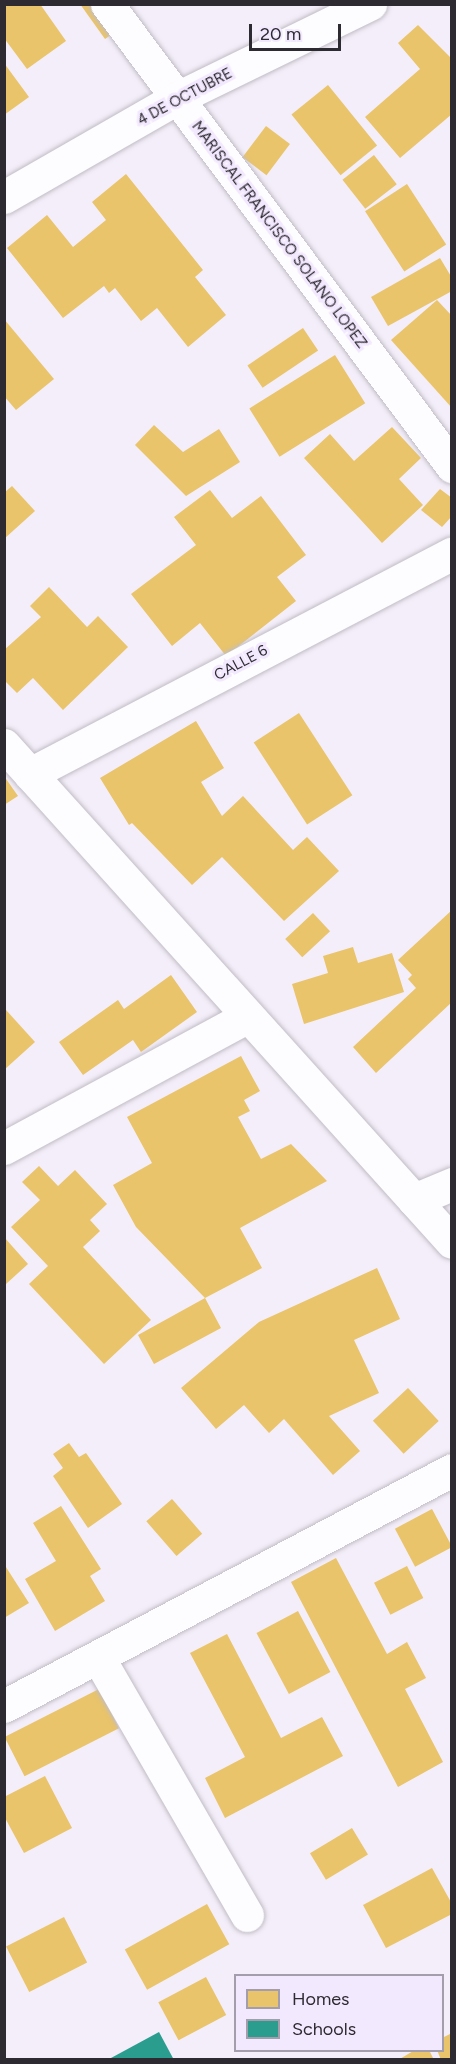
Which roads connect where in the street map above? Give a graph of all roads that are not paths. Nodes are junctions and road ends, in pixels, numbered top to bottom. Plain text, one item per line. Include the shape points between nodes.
1 (107, 4) edge
2 (370, 4) edge
3 (177, 99) junction
4 (4, 197) edge
5 (452, 466) edge
6 (452, 553) edge
7 (4, 745) edge
8 (30, 774) junction
9 (248, 1016) junction
10 (4, 1149) edge
11 (452, 1184) edge
12 (414, 1200) junction
13 (452, 1242) edge
14 (452, 1470) edge
15 (98, 1657) junction
16 (4, 1706) edge
17 (248, 1915) dead end

1 - 3 street, MARISCAL FRANCISCO SOLANO LOPEZ
2 - 3 street, 4 DE OCTUBRE
3 - 4 street, 4 DE OCTUBRE
3 - 5 street, MARISCAL FRANCISCO SOLANO LOPEZ
6 - 8 street, CALLE 6
7 - 8 street
8 - 9 street
9 - 10 street
9 - 12 street
11 - 12 street
12 - 13 street
14 - 15 street
15 - 16 street
15 - 17 street

